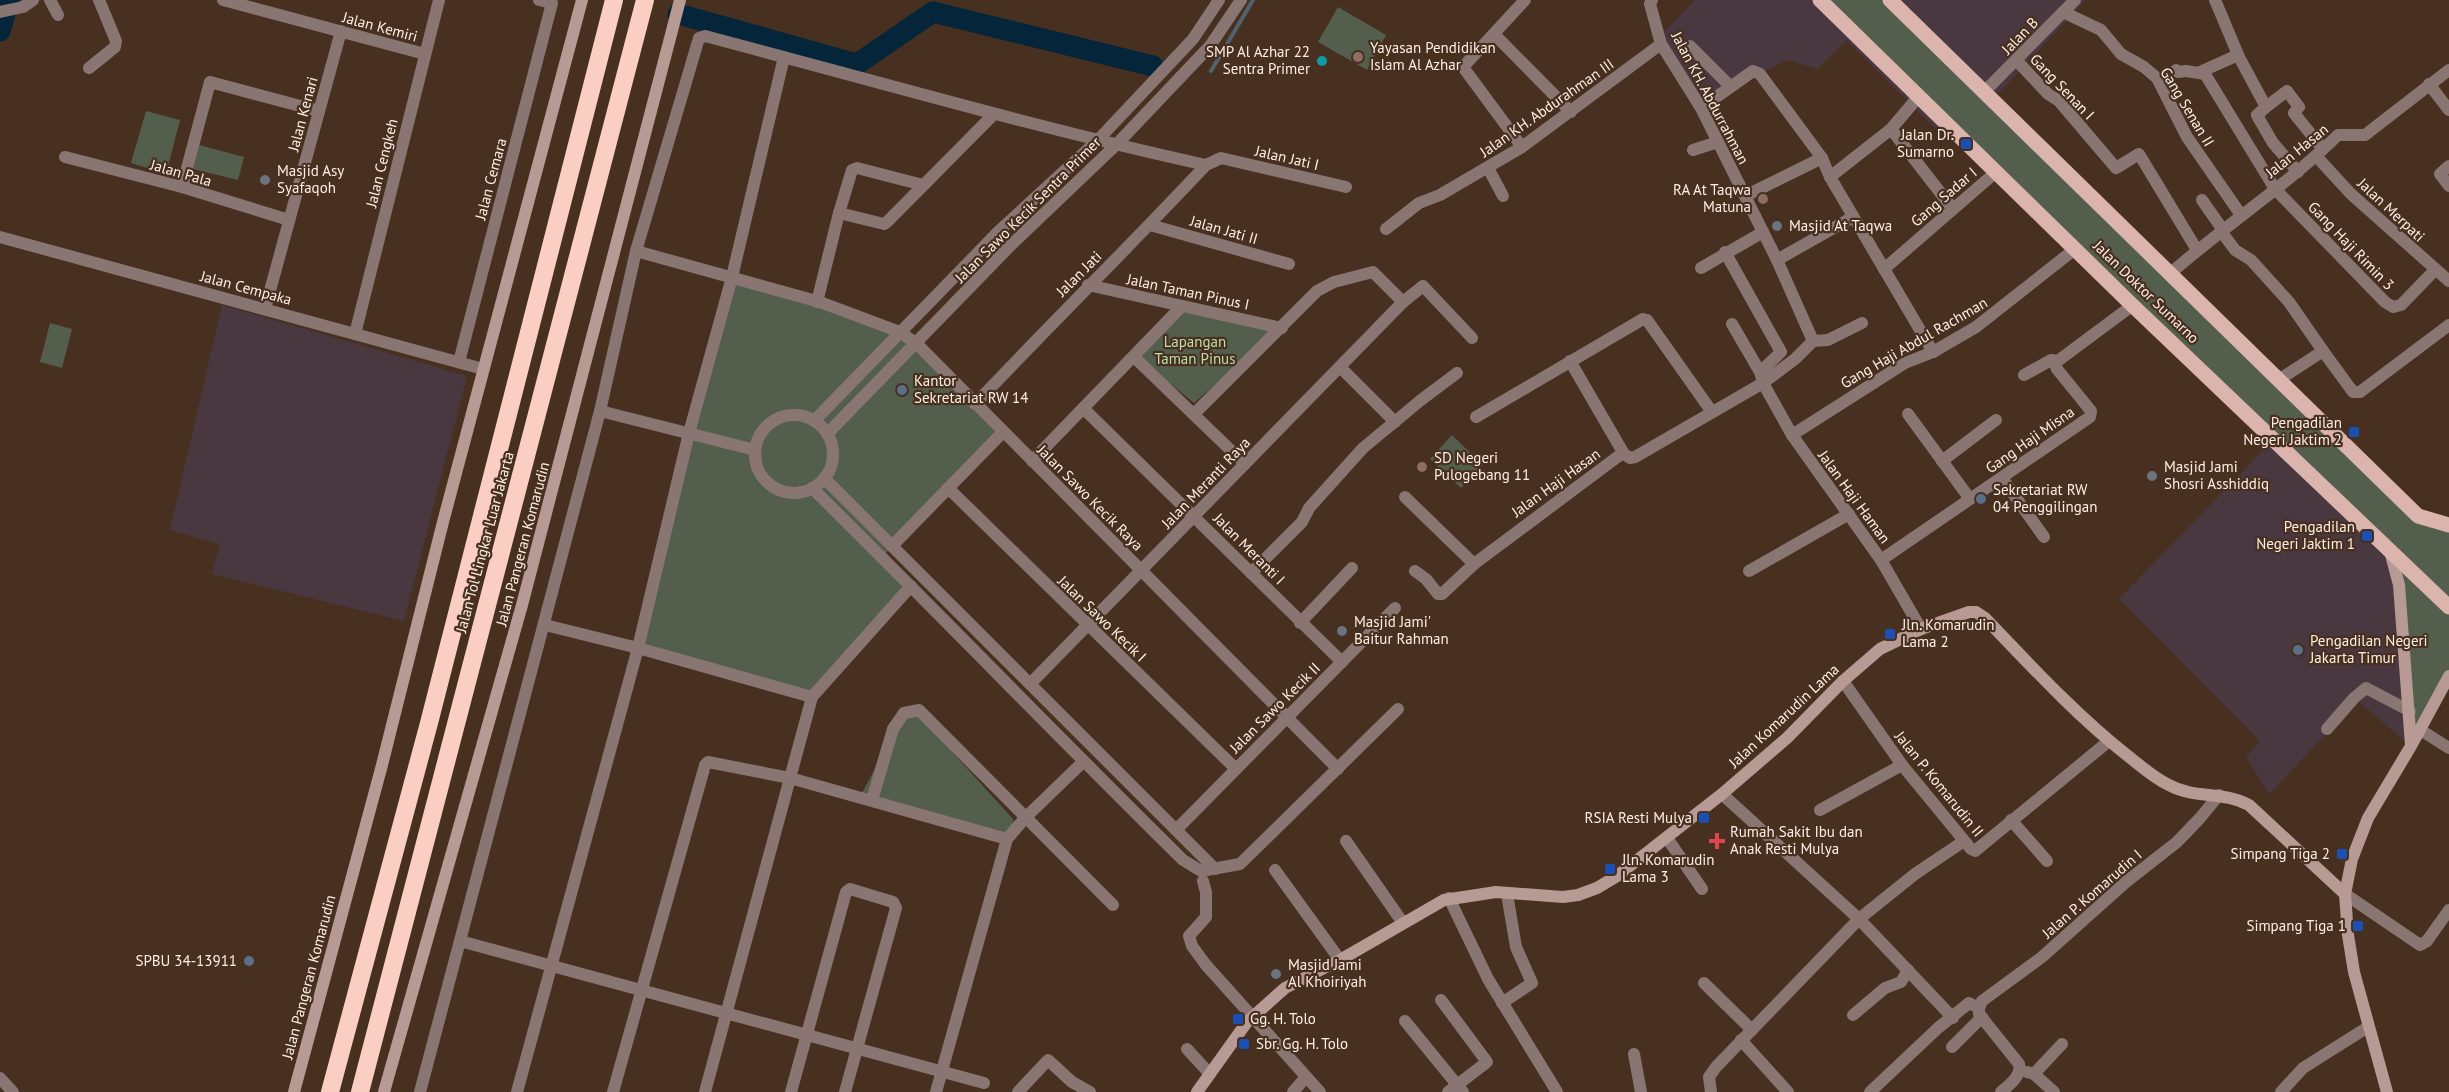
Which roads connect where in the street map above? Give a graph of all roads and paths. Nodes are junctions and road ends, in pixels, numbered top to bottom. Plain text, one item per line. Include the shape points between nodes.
1 (33, 0) edge
2 (50, 0) edge
3 (99, 0) edge
4 (223, 0) edge
5 (439, 0) edge
6 (539, 0) edge
7 (582, 0) edge
8 (614, 0) edge
9 (645, 0) edge
10 (680, 0) edge
11 (1219, 0) edge
12 (1240, 0) edge
13 (1525, 0) edge
14 (1820, 0) edge
15 (1890, 0) edge
16 (2075, 0) edge
17 (2215, 0) edge
18 (1651, 2) edge
19 (0, 12) edge
20 (2063, 12) junction
21 (58, 15) dead end
22 (341, 31) junction
23 (1494, 34) junction
24 (1192, 39) junction
25 (1661, 44) junction
26 (1210, 46) junction
27 (1690, 46) dead end
28 (425, 54) junction
29 (2238, 55) junction
30 (784, 57) junction
31 (2017, 61) junction
32 (88, 68) dead end
33 (2176, 70) dead end
34 (2449, 70) edge
35 (2200, 72) junction
36 (2428, 84) junction
37 (1730, 86) junction
38 (1985, 91) junction
39 (1919, 96) junction
40 (2266, 107) junction
41 (1701, 108) junction
42 (2449, 110) edge
43 (319, 111) junction
44 (1571, 112) junction
45 (994, 114) junction
46 (1891, 129) junction
47 (1097, 141) junction
48 (1718, 142) junction
49 (1116, 145) junction
50 (1522, 147) junction
51 (1693, 150) dead end
52 (2320, 152) junction
53 (65, 157) dead end
54 (1221, 158) joint
55 (1822, 158) junction
56 (1206, 165) junction
57 (2449, 166) edge
58 (1488, 168) junction
59 (1996, 172) junction
60 (2298, 172) junction
61 (1830, 177) junction
62 (923, 185) junction
63 (2449, 186) edge
64 (182, 188) junction
65 (1346, 188) dead end
66 (2275, 189) junction
67 (1503, 195) dead end
68 (1745, 196) junction
69 (2202, 200) dead end
70 (1953, 209) junction
71 (839, 213) junction
72 (2241, 215) junction
73 (1853, 217) junction
74 (289, 220) junction
75 (1150, 225) junction
76 (1386, 229) dead end
77 (2222, 231) junction
78 (998, 232) junction
79 (1763, 232) junction
80 (0, 237) edge
81 (1011, 245) junction
82 (2075, 249) junction
83 (2197, 250) junction
84 (636, 251) junction
85 (1725, 252) junction
86 (1777, 260) junction
87 (1289, 264) dead end
88 (1701, 268) dead end
89 (1884, 269) junction
90 (2435, 270) junction
91 (2171, 273) junction
92 (732, 277) junction
93 (2449, 281) edge
94 (1088, 285) junction
95 (817, 302) junction
96 (1403, 302) junction
97 (2133, 305) junction
98 (1181, 307) junction
99 (266, 309) junction
100 (1862, 323) dead end
101 (1732, 324) dead end
102 (2449, 325) edge
103 (1282, 328) junction
104 (900, 332) junction
105 (355, 334) junction
106 (1472, 338) dead end
107 (1813, 341) junction
108 (917, 344) junction
109 (2323, 351) junction
110 (1933, 352) junction
111 (1134, 357) junction
112 (2057, 360) junction
113 (459, 362) junction
114 (1570, 362) junction
115 (1340, 367) junction
116 (483, 369) junction
117 (1457, 373) dead end
118 (2024, 375) dead end
119 (1762, 378) junction
120 (2280, 379) junction
121 (975, 404) junction
122 (1083, 408) junction
123 (600, 411) junction
124 (1712, 412) junction
125 (1194, 414) junction
126 (1908, 414) dead end
127 (1476, 417) dead end
128 (1996, 420) dead end
129 (814, 421) junction
130 (1395, 422) junction
131 (1003, 432) junction
132 (689, 433) junction
133 (827, 434) junction
134 (1792, 435) junction
135 (755, 450) junction
136 (1624, 454) junction
137 (1032, 461) junction
138 (1942, 461) junction
139 (1245, 464) junction
140 (2002, 477) junction
141 (824, 478) junction
142 (812, 488) junction
143 (948, 488) junction
144 (1405, 498) dead end
145 (1970, 499) junction
146 (1849, 514) junction
147 (1195, 515) junction
148 (2449, 525) edge
149 (2044, 537) dead end
150 (892, 546) junction
151 (2389, 550) junction
152 (1881, 560) junction
153 (1474, 564) junction
154 (1352, 568) dead end
155 (1141, 571) junction
156 (1415, 571) dead end
157 (1749, 571) dead end
158 (1251, 573) junction
159 (910, 586) junction
160 (2449, 607) edge
161 (1395, 608) dead end
162 (1300, 623) junction
163 (545, 625) junction
164 (1087, 626) junction
165 (1921, 628) junction
166 (981, 634) junction
167 (970, 645) junction
168 (638, 648) junction
169 (1342, 662) junction
170 (2449, 676) edge
171 (1843, 681) junction
172 (1030, 684) junction
173 (812, 697) junction
174 (1398, 709) dead end
175 (2410, 711) junction
176 (1287, 717) junction
177 (1067, 721) junction
178 (2327, 729) dead end
179 (2420, 729) junction
180 (1056, 733) junction
181 (2109, 741) junction
182 (2412, 746) junction
183 (2449, 748) edge
184 (1083, 762) junction
185 (1902, 765) junction
186 (1236, 769) junction
187 (1338, 769) junction
188 (790, 778) junction
189 (1722, 794) junction
190 (2219, 795) junction
191 (872, 800) junction
192 (1820, 810) dead end
193 (1024, 818) junction
194 (2011, 820) junction
195 (1176, 830) junction
196 (1667, 838) junction
197 (1008, 839) junction
198 (1346, 841) dead end
199 (1964, 841) junction
200 (2047, 861) dead end
201 (1215, 869) junction
202 (1275, 870) dead end
203 (1203, 881) dead end
204 (1702, 889) dead end
205 (1508, 894) junction
206 (2345, 894) junction
207 (1449, 898) junction
208 (1113, 905) dead end
209 (2447, 917) edge
210 (1859, 919) junction
211 (1403, 924) junction
212 (460, 941) junction
213 (1340, 960) junction
214 (550, 966) junction
215 (1908, 970) junction
216 (1704, 983) dead end
217 (641, 990) junction
218 (1441, 1000) dead end
219 (1502, 1003) junction
220 (1980, 1012) junction
221 (727, 1013) junction
222 (1853, 1015) dead end
223 (1253, 1016) junction
224 (1953, 1018) junction
225 (1405, 1021) dead end
226 (2368, 1027) junction
227 (1752, 1030) junction
228 (807, 1035) junction
229 (1741, 1040) junction
230 (2062, 1044) dead end
231 (1952, 1047) dead end
232 (857, 1048) junction
233 (1186, 1049) dead end
234 (1634, 1054) dead end
235 (2020, 1070) junction
236 (942, 1071) junction
237 (1210, 1074) junction
238 (2034, 1074) junction
239 (1306, 1077) junction
240 (0, 1078) edge
241 (984, 1083) dead end
242 (1456, 1090) edge
243 (1708, 1091) edge
244 (13, 1092) edge
245 (294, 1092) edge
246 (330, 1092) edge
247 (360, 1092) edge
248 (384, 1092) edge
249 (420, 1092) edge
250 (517, 1092) edge
251 (613, 1092) edge
252 (705, 1092) edge
253 (791, 1092) edge
254 (845, 1092) edge
255 (936, 1092) edge
256 (1018, 1092) edge
257 (1090, 1092) edge
258 (1197, 1092) edge
259 (1293, 1092) edge
260 (1320, 1092) edge
261 (1557, 1092) edge
262 (1641, 1092) edge
263 (1788, 1092) edge
264 (1870, 1092) edge
265 (2001, 1092) edge
266 (2054, 1092) edge
267 (2281, 1092) edge
268 (2387, 1092) edge

1 - 19 street
2 - 21 street
3 - 32 street via 116,41 115,47
4 - 22 street, Jalan Kemiri
5 - 28 street, Jalan Cengkeh
6 - 113 street, Jalan Cemara via 552,3
7 - 116 street, Jalan Pangeran Komarudin
8 - 246 highway, Jalan Tol Lingkar Luar Jakarta
9 - 247 highway, Jalan Tol Lingkar Luar Jakarta
10 - 248 street, Jalan Pangeran Komarudin via 522,605
11 - 24 street, Jalan Sawo Kecik Sentra Primer
12 - 26 street, Jalan Sawo Kecik Sentra Primer
13 - 23 street
14 - 39 main road, Jalan Doktor Sumarno
15 - 38 main road, Jalan Doktor Sumarno
16 - 20 street, Jalan B
17 - 29 street
18 - 25 street, Jalan KH. Abdurrahman
20 - 31 street, Jalan B
20 - 72 street, Gang Senan II via 2101,30 2121,54 2157,78 2187,137
22 - 28 street, Jalan Kemiri
22 - 43 street, Jalan Kenari
23 - 44 street
23 - 50 street via 1463,67
24 - 26 street
24 - 47 street, Jalan Sawo Kecik Sentra Primer
25 - 41 street, Jalan KH. Abdurrahman
25 - 44 street, Jalan KH. Abdurahman III
26 - 49 street, Jalan Sawo Kecik Sentra Primer
27 - 37 street
28 - 105 street, Jalan Cengkeh
29 - 35 street
29 - 40 street
30 - 45 street
30 - 84 street via 705,36 699,38
30 - 92 street
31 - 38 street, Jalan B
31 - 83 street, Gang Senan I via 2059,101 2116,168 2139,154
33 - 35 street
34 - 36 street, Jalan Hasan
35 - 66 street via 2208,78
36 - 42 street
36 - 52 street, Jalan Hasan via 2365,135 2338,135
37 - 41 street
37 - 55 street via 1753,71 1760,74
38 - 91 main road, Jalan Doktor Sumarno
39 - 46 street
39 - 59 main road, Jalan Doktor Sumarno
40 - 52 street, Jalan Merpati via 2288,91 2299,106 2297,117
40 - 60 street via 2259,119
41 - 48 street, Jalan KH. Abdurrahman
43 - 64 street via 211,81
43 - 74 street, Jalan Kenari
44 - 50 street, Jalan KH. Abdurahman III
45 - 47 street
45 - 62 street
46 - 61 street
46 - 70 street
47 - 49 street
47 - 78 street, Jalan Sawo Kecik Sentra Primer
48 - 51 street
48 - 68 street, Jalan KH. Abdurrahman
49 - 56 street
49 - 81 street, Jalan Sawo Kecik Sentra Primer
50 - 58 street, Jalan KH. Abdurahman III
52 - 60 street, Jalan Hasan
52 - 90 street, Jalan Merpati via 2350,194
53 - 64 street, Jalan Pala
54 - 56 street, Jalan Jati
54 - 65 street, Jalan Jati I
55 - 61 street
55 - 68 street
56 - 75 street, Jalan Jati
57 - 63 street via 2440,174
58 - 67 street
58 - 76 street, Jalan KH. Abdurahman III via 1440,195 1427,198
59 - 70 street, Gang Sadar I
59 - 82 main road, Jalan Doktor Sumarno
60 - 66 street, Jalan Hasan
61 - 73 street
62 - 71 street via 884,224
62 - 71 street via 855,168
64 - 74 street, Jalan Pala
66 - 72 street, Jalan Hasan
66 - 90 street, Gang Haji Rimin 3 via 2393,307 2401,305
68 - 79 street, Jalan KH. Abdurrahman
69 - 77 street
70 - 89 street, Gang Sadar I
71 - 95 street
72 - 77 street, Jalan Hasan
73 - 86 street
73 - 89 street
74 - 99 street, Jalan Kenari
75 - 87 street, Jalan Jati II
75 - 94 street, Jalan Jati
77 - 83 street, Jalan Hasan
77 - 109 street via 2235,250 2251,260 2289,302
78 - 81 street
78 - 104 street, Jalan Sawo Kecik Sentra Primer
79 - 85 street
79 - 86 street, Jalan KH. Abdurrahman
80 - 99 street, Jalan Cempaka
81 - 108 street, Jalan Sawo Kecik Sentra Primer
82 - 97 main road, Jalan Doktor Sumarno
82 - 110 street, Gang Haji Abdul Rachman via 1995,314
83 - 91 street, Jalan Hasan
84 - 92 street, Jalan Sawo Kecik Raya
84 - 123 street
85 - 88 street
85 - 119 street via 1781,352
86 - 107 street, Jalan KH. Abdurrahman
89 - 110 street
90 - 93 street, Jalan Merpati
91 - 120 main road, Jalan Doktor Sumarno
92 - 95 street, Jalan Sawo Kecik Raya
92 - 132 street
94 - 98 street, Jalan Taman Pinus I
94 - 121 street, Jalan Jati
95 - 104 street, Jalan Sawo Kecik Raya
96 - 103 street via 1373,272 1325,286
96 - 106 street, Jalan Meranti Raya via 1423,286
96 - 115 street, Jalan Meranti Raya
97 - 112 street
97 - 151 main road, Jalan Doktor Sumarno
98 - 103 street, Jalan Taman Pinus I
98 - 111 street
99 - 105 street, Jalan Cempaka
100 - 107 street via 1828,340
101 - 119 street, Jalan Haji Haman
102 - 109 street via 2360,392 2354,392
103 - 125 street
104 - 108 street, Jalan Sawo Kecik Raya
104 - 129 street, Jalan Sawo Kecik Sentra Primer
105 - 113 street, Jalan Cempaka
107 - 119 street via 1795,359
108 - 121 street, Jalan Sawo Kecik Raya
108 - 133 street, Jalan Sawo Kecik Sentra Primer
109 - 120 street
110 - 134 street, Gang Haji Abdul Rachman via 1905,363
111 - 122 street
111 - 125 street
112 - 118 street
112 - 140 street, Gang Haji Misna via 2057,369 2091,415
113 - 116 street, Jalan Cempaka
114 - 124 street via 1647,320
114 - 127 street
114 - 136 street
115 - 130 street
115 - 139 street, Jalan Meranti Raya
116 - 245 street, Jalan Pangeran Komarudin
117 - 130 street
119 - 124 street, Jalan Haji Hasan
119 - 134 street, Jalan Haji Haman
120 - 148 main road, Jalan Doktor Sumarno via 2418,516
121 - 131 street, Jalan Sawo Kecik Raya
122 - 137 street
122 - 147 street, Jalan Meranti I
123 - 132 street
123 - 163 street
124 - 136 street, Jalan Haji Hasan via 1635,457
125 - 139 street
126 - 138 street
128 - 138 street
129 - 133 street
129 - 135 street via 798,415 780,417 764,429
130 - 158 street via 1363,448 1309,508 1302,522
131 - 137 street, Jalan Sawo Kecik Raya
131 - 143 street
132 - 135 street
132 - 168 street
133 - 141 street via 833,457
134 - 146 street, Jalan Haji Haman
135 - 142 street via 760,471 774,487 797,493
136 - 153 street, Jalan Haji Hasan
137 - 155 street, Jalan Sawo Kecik Raya
138 - 145 street
139 - 147 street, Jalan Meranti Raya
140 - 145 street, Gang Haji Misna
140 - 149 street
141 - 142 street
141 - 150 street
142 - 159 street
143 - 150 street
143 - 164 street, Jalan Sawo Kecik I
144 - 153 street
145 - 152 street, Gang Haji Misna
146 - 152 street, Jalan Haji Haman
146 - 157 street
147 - 155 street, Jalan Meranti Raya
147 - 158 street, Jalan Meranti I
150 - 166 street
151 - 160 main road, Jalan Doktor Sumarno
151 - 175 street via 2399,585
152 - 165 street, Jalan Haji Haman
153 - 156 street, Jalan Haji Hasan via 1438,594
154 - 162 street
155 - 164 street, Jalan Meranti Raya
155 - 176 street, Jalan Sawo Kecik Raya
158 - 162 street, Jalan Meranti I
159 - 167 street
159 - 173 street
161 - 169 street, Jalan Sawo Kecik II
162 - 169 street, Jalan Meranti I
163 - 168 street
163 - 212 street
164 - 172 street, Jalan Meranti Raya
164 - 186 street, Jalan Sawo Kecik I
165 - 171 street, Jalan Komarudin Lama via 1880,648
165 - 181 street, Jalan Komarudin Lama via 1976,612
166 - 167 street
166 - 172 street
167 - 180 street
168 - 173 street
168 - 214 street
169 - 176 street, Jalan Sawo Kecik II
170 - 179 street
171 - 185 street, Jalan P. Komarudin II
171 - 189 street, Jalan Komarudin Lama via 1787,738
172 - 177 street
173 - 188 street
174 - 187 street
175 - 178 street via 2366,688
175 - 182 street
176 - 186 street, Jalan Sawo Kecik II
176 - 187 street, Jalan Sawo Kecik Raya
177 - 180 street
177 - 195 street
179 - 182 street
179 - 183 street
180 - 184 street
181 - 190 street, Jalan Komarudin Lama via 2168,785 2190,793
181 - 194 street, Jalan P. Komarudin II
182 - 206 street via 2368,818 2352,859
184 - 193 street
184 - 201 street via 1190,866 1202,871
185 - 192 street
185 - 199 street, Jalan P. Komarudin II
186 - 195 street, Jalan Sawo Kecik II
187 - 201 street via 1240,864
188 - 191 street
188 - 217 street via 711,761 705,765
188 - 221 street
189 - 196 street, Jalan Komarudin Lama
189 - 210 street
190 - 206 street, Jalan Komarudin Lama via 2249,805
190 - 220 street, Jalan P. Komarudin I via 2177,842 2042,957 1982,1001
191 - 193 street via 894,729 904,713 916,709
191 - 197 street
193 - 197 street
193 - 208 street
194 - 199 street, Jalan P. Komarudin II via 1975,851
194 - 200 street
195 - 201 street
196 - 204 street
196 - 205 street, Jalan Komarudin Lama via 1617,876 1588,892 1563,897
197 - 236 street
198 - 211 street
199 - 210 street
202 - 213 street
203 - 223 street via 1206,917 1189,939 1206,965
205 - 207 street, Jalan Komarudin Lama
205 - 219 street via 1516,947 1532,983
206 - 209 street via 2420,945
206 - 226 street via 2353,963
207 - 211 street, Jalan Komarudin Lama
207 - 219 street
210 - 215 street
210 - 227 street
211 - 213 street, Jalan Komarudin Lama
212 - 214 street
212 - 249 street
213 - 223 street, Jalan Komarudin Lama via 1285,988
214 - 217 street
214 - 250 street
215 - 222 street via 1901,982 1885,988
215 - 224 street
216 - 227 street
217 - 221 street
217 - 251 street
218 - 242 street via 1487,1062
219 - 261 street
220 - 224 street via 1969,1003
220 - 231 street, Jalan P. Komarudin I
220 - 235 street
221 - 228 street
221 - 252 street
223 - 237 street, Jalan Komarudin Lama
223 - 239 street
224 - 264 street
225 - 242 street
226 - 267 street via 2303,1068
226 - 268 street
227 - 229 street
228 - 232 street
228 - 232 street via 850,889 896,905
228 - 253 street
229 - 243 street via 1709,1077
229 - 263 street
230 - 238 street
232 - 236 street
232 - 254 street
233 - 237 street
234 - 262 street
235 - 238 street
235 - 265 street
236 - 241 street
236 - 255 street
237 - 258 street, Jalan Komarudin Lama
238 - 266 street
239 - 259 street
239 - 260 street
240 - 244 street
256 - 257 street via 1048,1060

